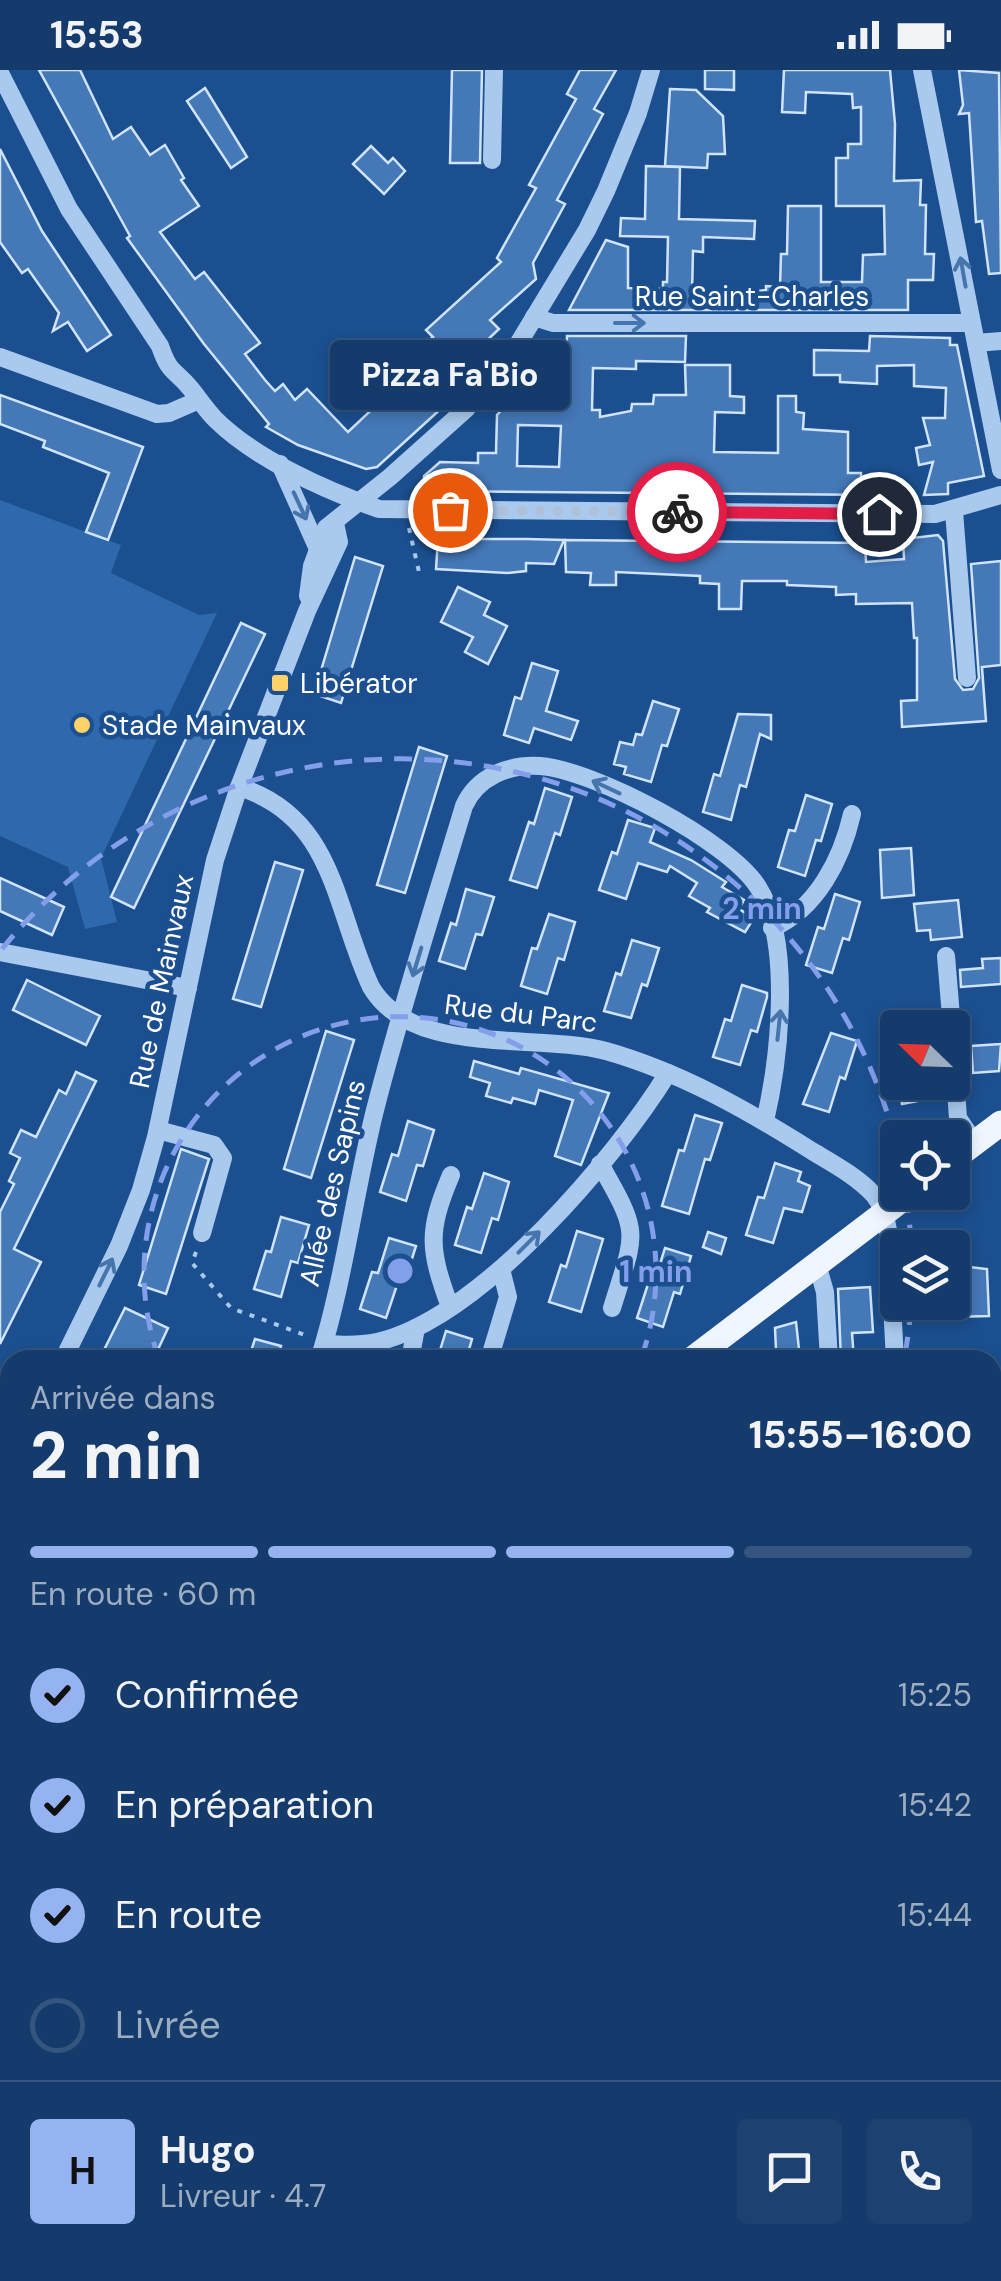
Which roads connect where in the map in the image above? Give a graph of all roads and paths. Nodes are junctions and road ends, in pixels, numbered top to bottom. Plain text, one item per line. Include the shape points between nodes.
1 (494, 70) edge
2 (651, 70) edge
3 (922, 70) edge
4 (0, 73) edge
5 (492, 160) dead end
6 (534, 317) junction
7 (972, 323) junction
8 (1001, 342) edge
9 (976, 343) junction
10 (0, 357) edge
11 (194, 392) junction
12 (279, 463) junction
13 (1001, 470) edge
14 (1001, 495) edge
15 (357, 502) junction
16 (404, 509) junction
17 (954, 511) junction
18 (335, 523) junction
19 (318, 549) junction
20 (419, 572) dead end
21 (307, 611) junction
22 (966, 678) dead end
23 (239, 787) junction
24 (852, 814) dead end
25 (772, 928) junction
26 (0, 952) edge
27 (946, 956) dead end
28 (188, 988) junction
29 (950, 1010) edge
30 (400, 1018) junction
31 (668, 1073) junction
32 (957, 1100) edge
33 (765, 1121) junction
34 (1001, 1123) edge
35 (158, 1130) junction
36 (976, 1143) junction
37 (970, 1147) edge
38 (600, 1164) junction
39 (450, 1175) dead end
40 (887, 1210) edge
41 (884, 1212) junction
42 (202, 1233) joint
43 (816, 1264) junction
44 (501, 1269) junction
45 (450, 1307) junction
46 (612, 1308) dead end
47 (416, 1328) junction
48 (68, 1350) edge
49 (317, 1350) edge
50 (321, 1350) edge
51 (333, 1350) edge
52 (412, 1350) edge
53 (493, 1350) edge
54 (703, 1350) edge
55 (828, 1350) edge
56 (894, 1350) edge

1 - 5 street
2 - 6 street, Rue de Mainvaux via 606,192
7 -> 3 street
4 - 11 street via 69,210 160,346 168,370
6 -> 7 street, Rue Saint-Charles via 553,323
6 - 15 street, Rue de Mainvaux via 466,409
7 - 9 street
8 - 9 street
9 - 13 street
10 - 11 street via 152,413 169,414
11 - 12 street via 234,434
12 - 15 street
12 -> 19 street
14 - 17 street
15 - 16 street
15 - 18 street, Rue de Mainvaux
16 - 17 street
16 - 20 path
17 - 22 street
18 - 19 street, Rue de Mainvaux
18 - 21 street, Rue de Mainvaux via 339,542
19 - 21 street, Rue de Mainvaux
21 - 23 street, Rue de Mainvaux
23 - 28 street, Rue de Mainvaux via 215,860
23 - 30 street via 283,807 307,831 372,987
24 - 25 street via 844,849 829,874 808,901
25 -> 30 street, Allée des Sapins via 758,887 742,868 664,814 558,768 502,771 477,785 464,806
33 -> 25 street, Allée des Sapins via 782,1003
26 - 28 street
27 - 29 street
28 - 35 street, Rue de Mainvaux
30 - 31 street, Rue du Parc via 444,1033 605,1051
30 - 50 street, Allée des Sapins
31 - 33 street, Rue du Parc
31 - 38 street
32 - 36 street via 958,1118
33 - 41 street, Rue du Parc via 874,1195
34 - 36 main road
35 - 42 street via 214,1145 223,1158
48 -> 35 street, Rue de Mainvaux via 132,1215
36 - 37 main road
44 -> 38 street
38 - 46 street via 633,1234
39 - 45 street via 432,1236
40 - 41 main road
41 - 43 main road
41 - 56 street
42 - 49 path via 192,1263 232,1308
43 - 54 main road
43 - 55 street via 825,1292
44 - 45 street
44 - 53 street via 508,1297
45 - 47 street
47 - 51 street
47 - 52 street

